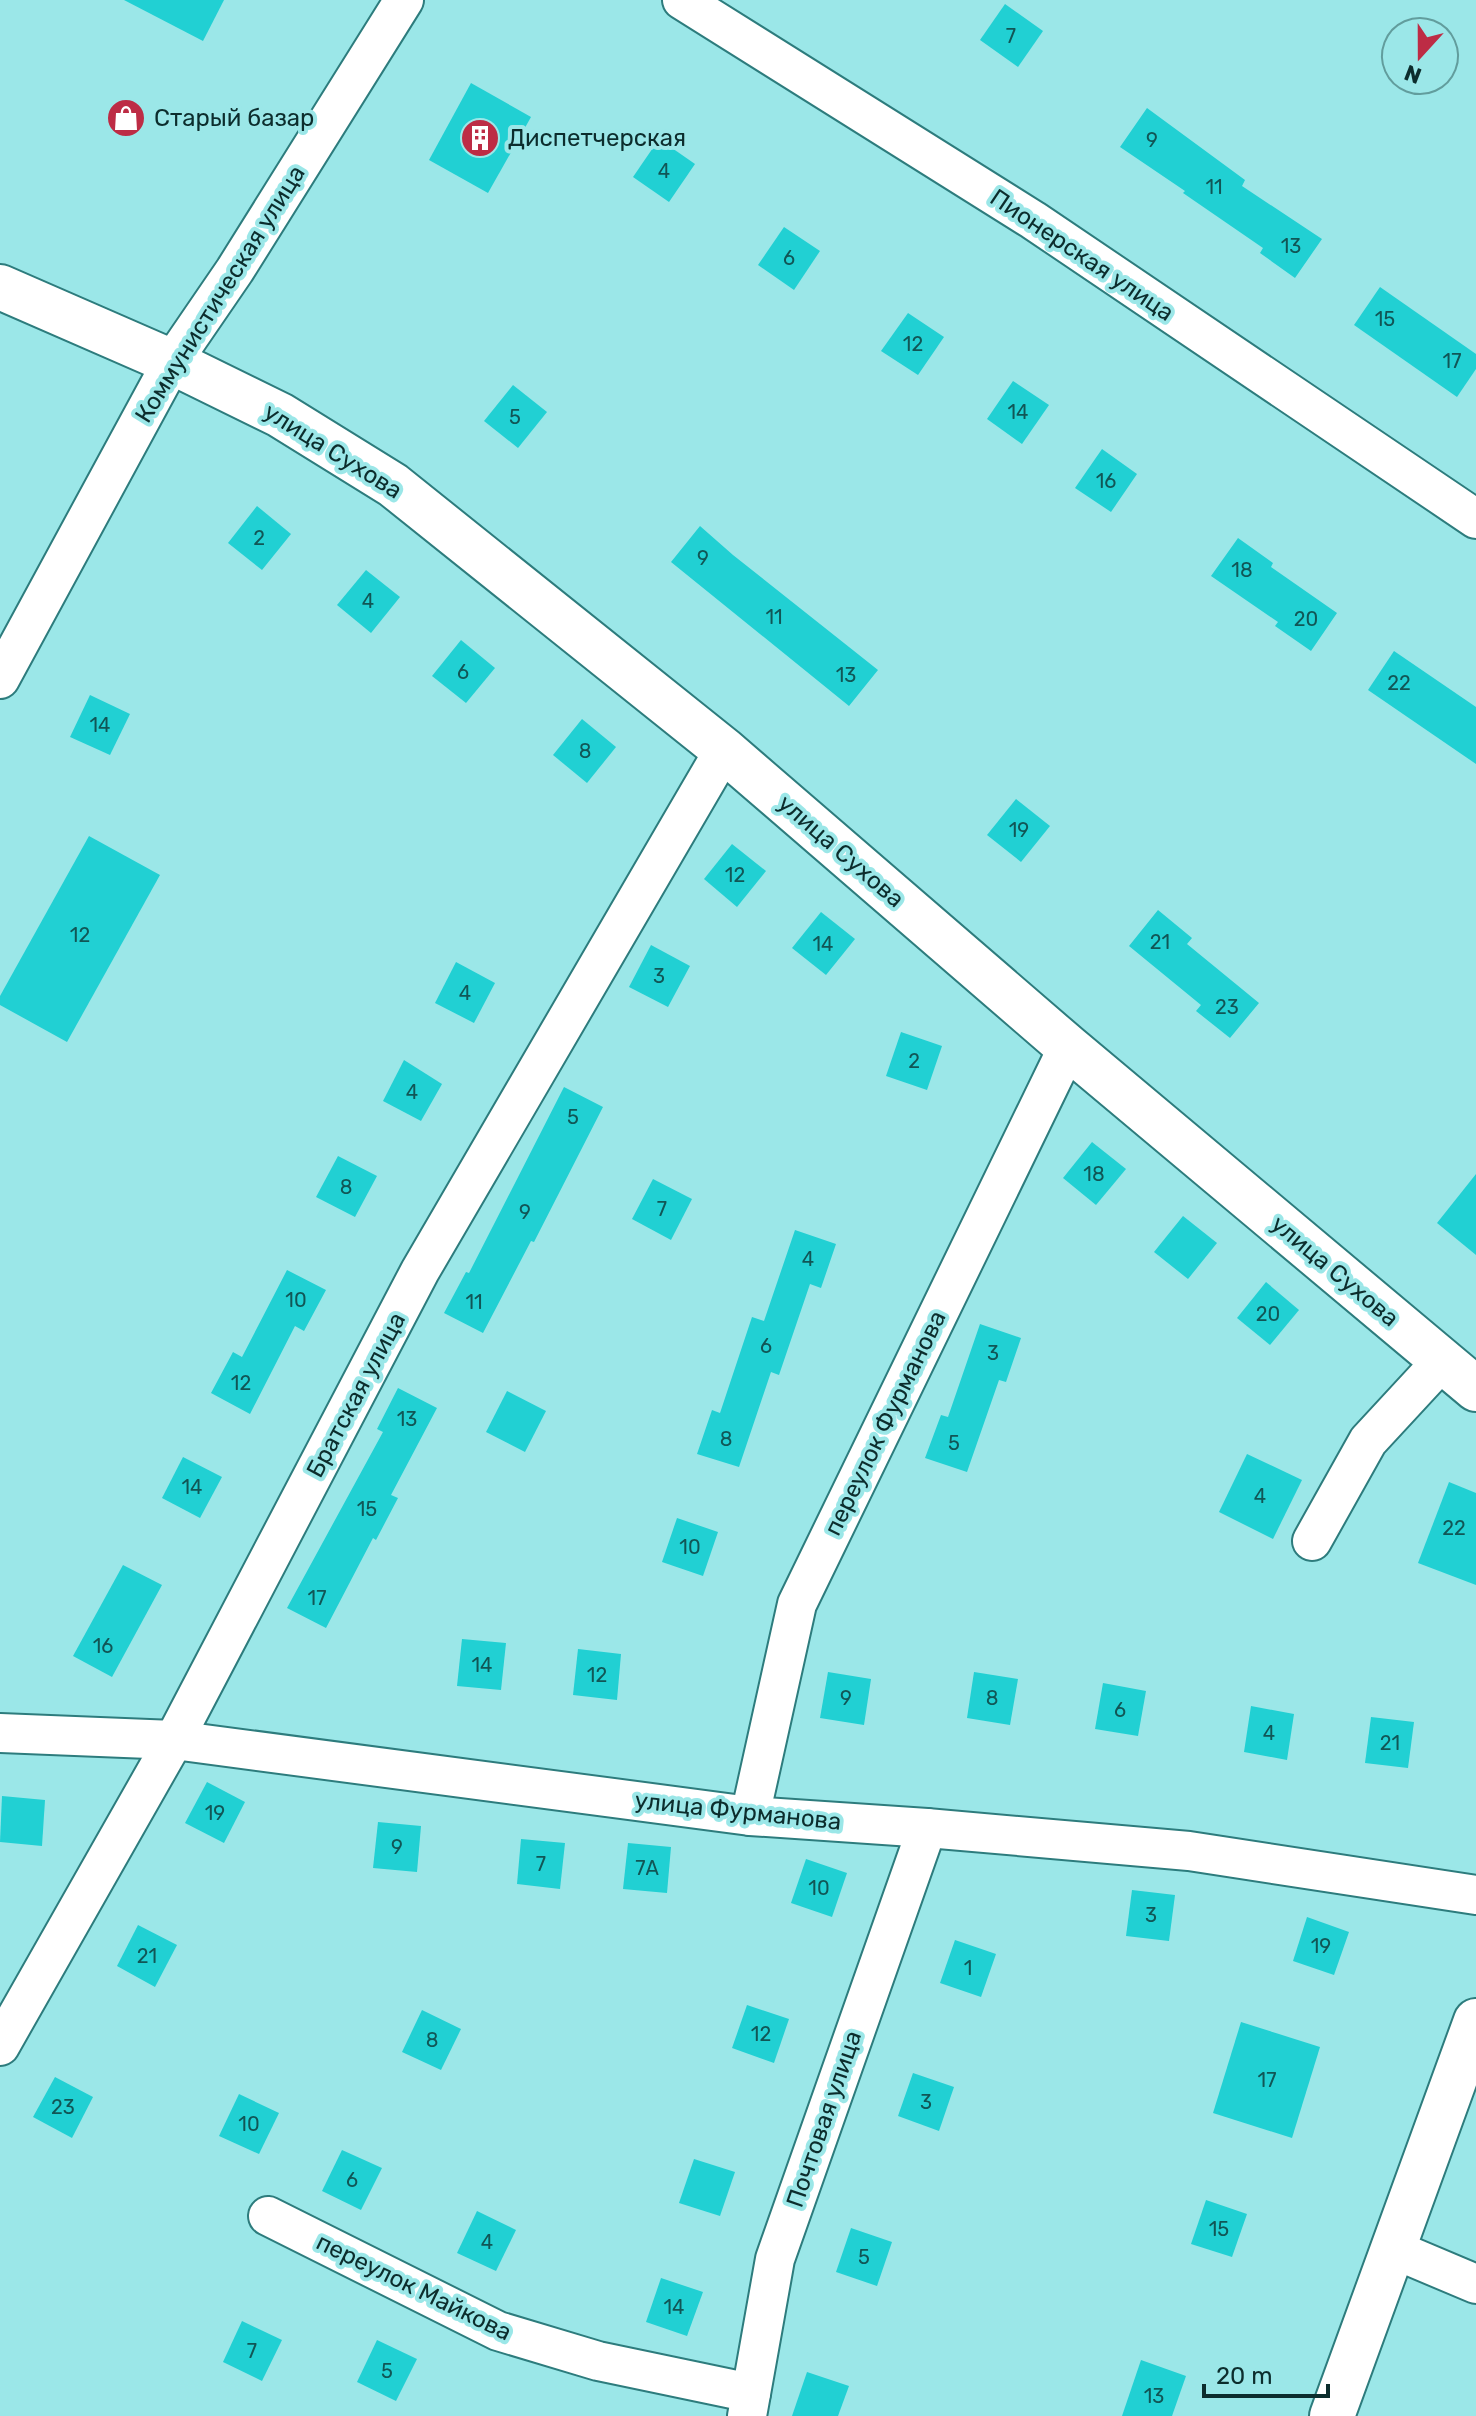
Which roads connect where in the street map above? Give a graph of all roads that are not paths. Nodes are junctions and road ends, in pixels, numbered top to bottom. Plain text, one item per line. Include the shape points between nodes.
1 (404, 0) edge
2 (682, 0) edge
3 (0, 287) edge
4 (172, 362) junction
5 (1476, 519) edge
6 (0, 679) edge
7 (724, 750) junction
8 (1068, 1047) junction
9 (1442, 1361) junction
10 (1476, 1389) edge
11 (1312, 1541) dead end
12 (0, 1733) edge
13 (174, 1740) junction
14 (750, 1816) junction
15 (927, 1828) junction
16 (1476, 1895) edge
17 (1476, 2021) edge
18 (0, 2046) edge
19 (268, 2216) dead end
20 (1393, 2249) junction
21 (1476, 2284) edge
22 (749, 2404) edge
23 (1332, 2416) edge

1 - 4 street, Коммунистическая улица
2 - 5 street, Пионерская улица via 1033,220
3 - 4 street, улица Сухова
4 - 6 street, Коммунистическая улица
4 - 7 street, улица Сухова via 280,415 393,485
7 - 8 street, улица Сухова
7 - 13 street, Братская улица via 420,1271
8 - 9 street, улица Сухова
8 - 14 street, переулок Фурманова via 797,1604
9 - 10 street, улица Сухова
9 - 11 street via 1368,1441
12 - 13 street, улица Фурманова
13 - 14 street, улица Фурманова
13 - 18 street, Братская улица
14 - 15 street, улица Фурманова
15 - 16 street, улица Фурманова via 1189,1851
15 - 22 street, Почтовая улица via 775,2259
17 - 20 street
19 - 22 street, переулок Майкова via 498,2331
20 - 21 street
20 - 23 street

